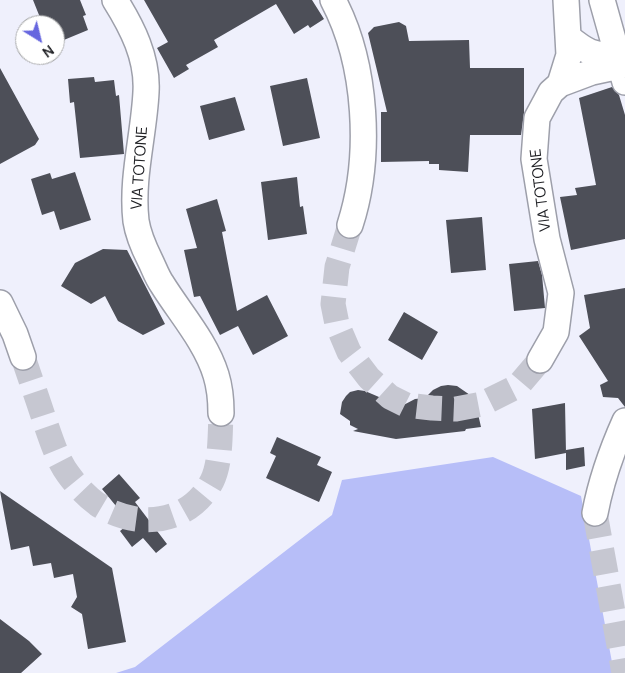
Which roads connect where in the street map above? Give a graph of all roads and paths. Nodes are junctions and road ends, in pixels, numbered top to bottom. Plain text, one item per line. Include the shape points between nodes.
1 (115, 0) edge
2 (333, 0) edge
3 (566, 0) edge
4 (602, 0) edge
5 (568, 37) junction
6 (620, 67) edge
7 (560, 84) junction
8 (350, 225) tunnel mouth
9 (0, 303) edge
10 (23, 357) tunnel mouth
11 (540, 360) tunnel mouth
12 (221, 413) tunnel mouth
13 (625, 421) edge
14 (595, 513) tunnel mouth

1 - 12 street, VIA TOTONE via 137,41 146,90 136,222 160,282 202,346 215,374
2 - 8 street via 351,46 362,111 361,181
3 - 5 street
4 - 6 street
5 - 6 street
5 - 7 street via 569,55
6 - 7 street via 592,72
7 - 11 street, VIA TOTONE via 551,92 537,118 534,159 547,239 561,293 556,332
9 - 10 street
13 - 14 street via 613,447

